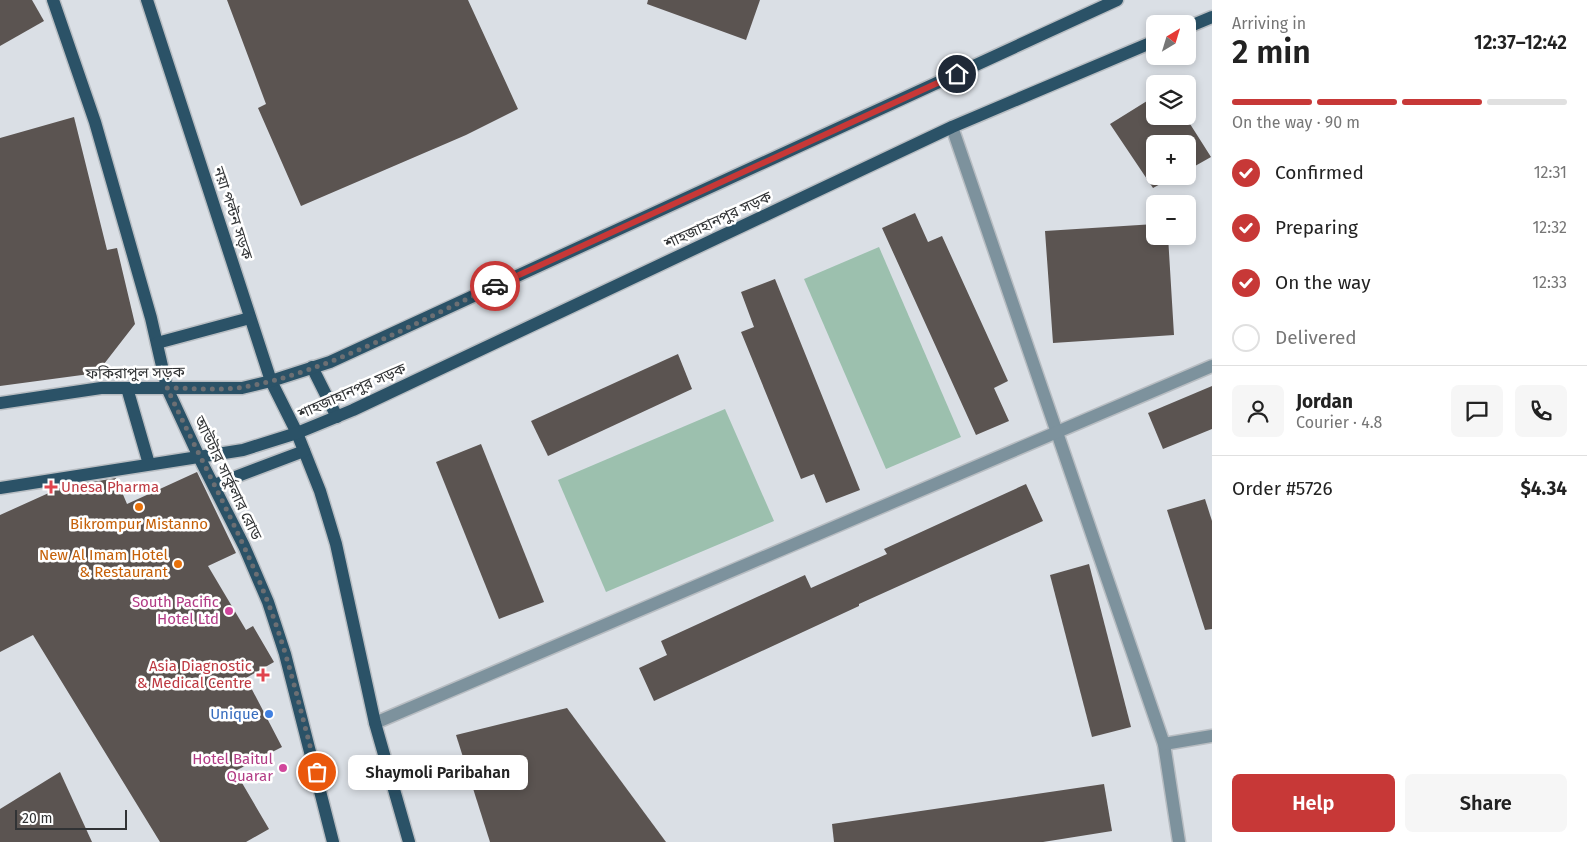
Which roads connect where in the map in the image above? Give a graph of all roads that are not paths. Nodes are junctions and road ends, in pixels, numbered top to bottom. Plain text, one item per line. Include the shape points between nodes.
1 (53, 0) edge
2 (147, 0) edge
3 (1117, 0) edge
4 (1212, 17) edge
5 (1196, 24) edge
6 (1146, 45) edge
7 (952, 127) junction
8 (250, 318) junction
9 (157, 343) junction
10 (1212, 366) edge
11 (312, 368) junction
12 (271, 381) junction
13 (127, 388) junction
14 (167, 388) junction
15 (0, 403) edge
16 (337, 417) junction
17 (297, 433) junction
18 (1056, 433) junction
19 (304, 451) junction
20 (200, 458) junction
21 (149, 464) junction
22 (214, 485) junction
23 (0, 488) edge
24 (375, 723) junction
25 (1212, 736) edge
26 (1164, 744) junction
27 (333, 842) edge
28 (409, 842) edge
29 (1179, 842) edge

1 - 9 main road via 95,122
2 - 8 main road, নয়া পল্টন সড়ক
3 - 11 main road
4 - 5 main road
6 - 7 main road, শাহজাহানপুর সড়ক
7 - 16 main road, শাহজাহানপুর সড়ক
7 - 18 street
8 - 9 main road
8 - 12 main road, নয়া পল্টন সড়ক
9 - 14 main road
10 - 18 street
11 - 12 main road
11 - 16 main road
12 - 14 main road, ফকিরাপুল সড়ক via 242,388
12 - 17 main road, নয়া পল্টন সড়ক
13 - 14 main road, ফকিরাপুল সড়ক
13 - 15 main road, ফকিরাপুল সড়ক via 101,388
13 - 21 main road
14 - 20 main road, আউটার সার্কুলার রোড
16 - 17 main road, শাহজাহানপুর সড়ক
17 - 19 main road
17 - 20 main road, শাহজাহানপুর সড়ক via 243,450
18 - 24 street
18 - 26 street
19 - 22 main road
19 - 24 main road via 336,544
20 - 21 main road
20 - 22 main road, আউটার সার্কুলার রোড
21 - 23 main road
22 - 27 main road, আউটার সার্কুলার রোড via 268,602 285,654
24 - 28 main road
25 - 26 street
26 - 29 street

